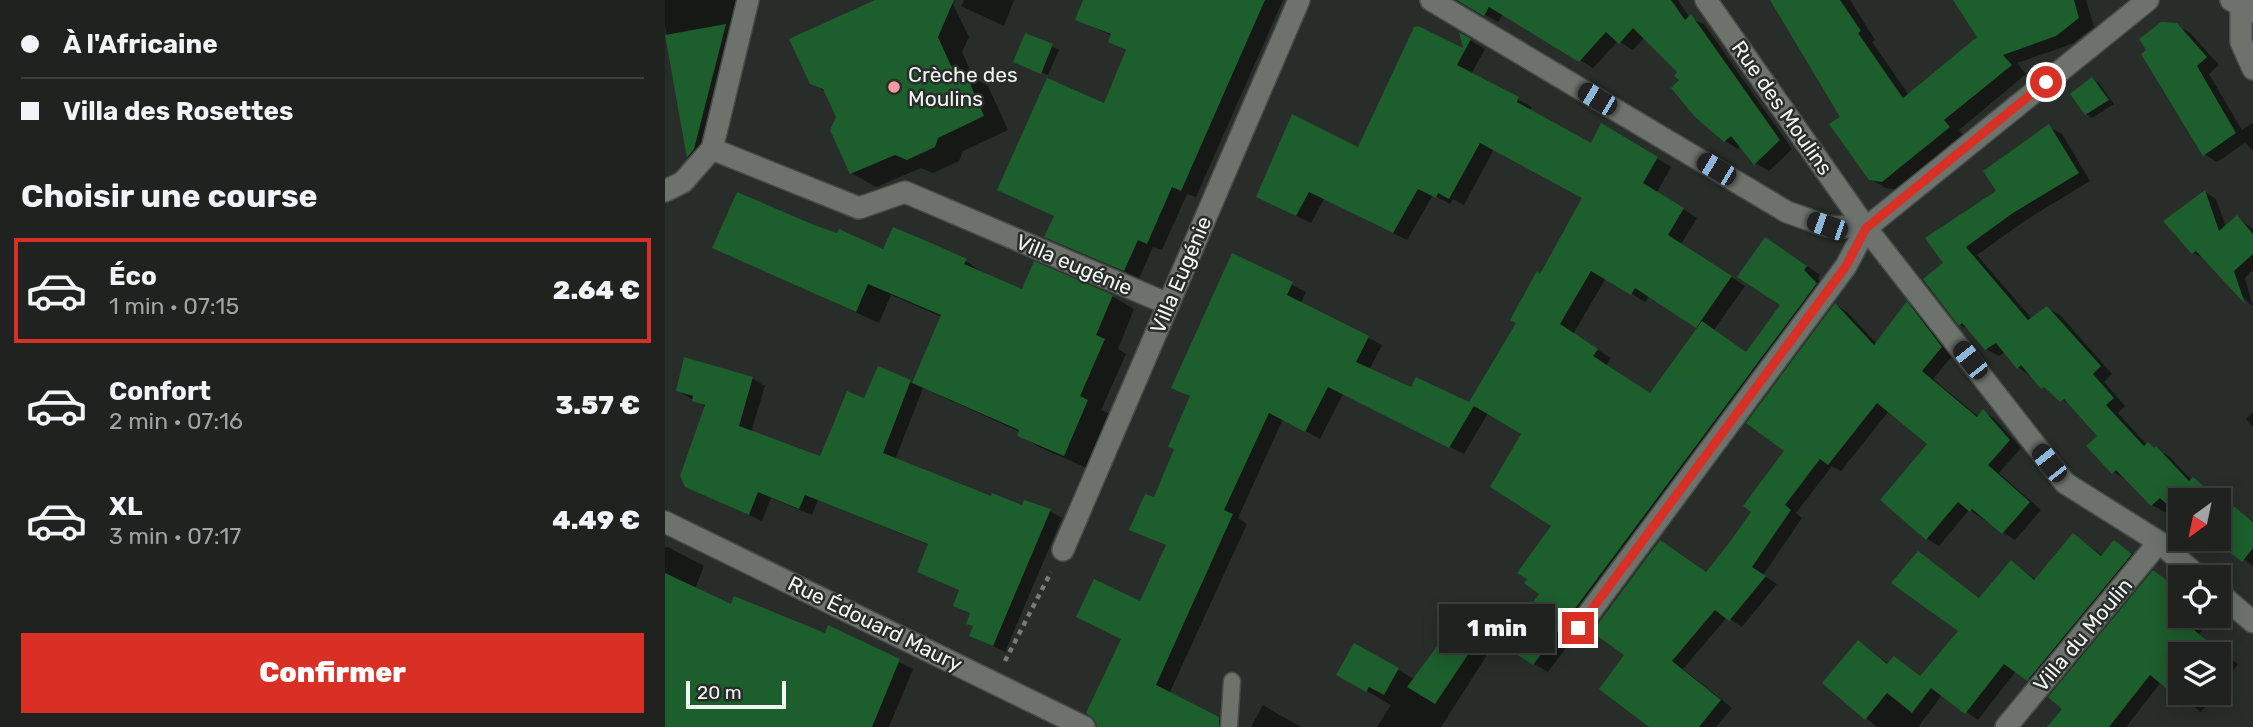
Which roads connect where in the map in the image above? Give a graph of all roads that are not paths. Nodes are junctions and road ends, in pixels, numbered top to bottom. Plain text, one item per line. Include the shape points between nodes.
1 (748, 0) edge
2 (1299, 0) edge
3 (1431, 0) edge
4 (1706, 0) edge
5 (2148, 0) edge
6 (2241, 4) edge
7 (2253, 69) edge
8 (712, 149) junction
9 (665, 191) edge
10 (1866, 228) junction
11 (1168, 304) junction
12 (665, 522) edge
13 (2159, 542) junction
14 (1063, 550) road end
15 (2185, 565) edge
16 (2231, 603) edge
17 (2253, 622) edge
18 (1578, 628) dead end
19 (1232, 681) dead end
20 (1084, 727) edge
21 (1229, 727) edge
22 (2006, 727) edge

1 - 8 street
2 - 11 street, Villa Eugénie
3 - 10 street via 1787,212 1827,226
4 - 10 street, Rue des Moulins
5 - 10 street
6 - 7 street via 2241,42
8 - 9 street via 683,182
8 - 11 street, Villa eugénie via 859,208 905,192
10 - 13 street, Rue des Moulins via 2065,483
10 - 18 street via 1846,266
11 - 14 street, Villa Eugénie
12 - 20 street, Rue Édouard Maury
13 - 15 street, Rue des Moulins
13 - 22 street, Villa du Moulin
16 - 17 street
19 - 21 lane

